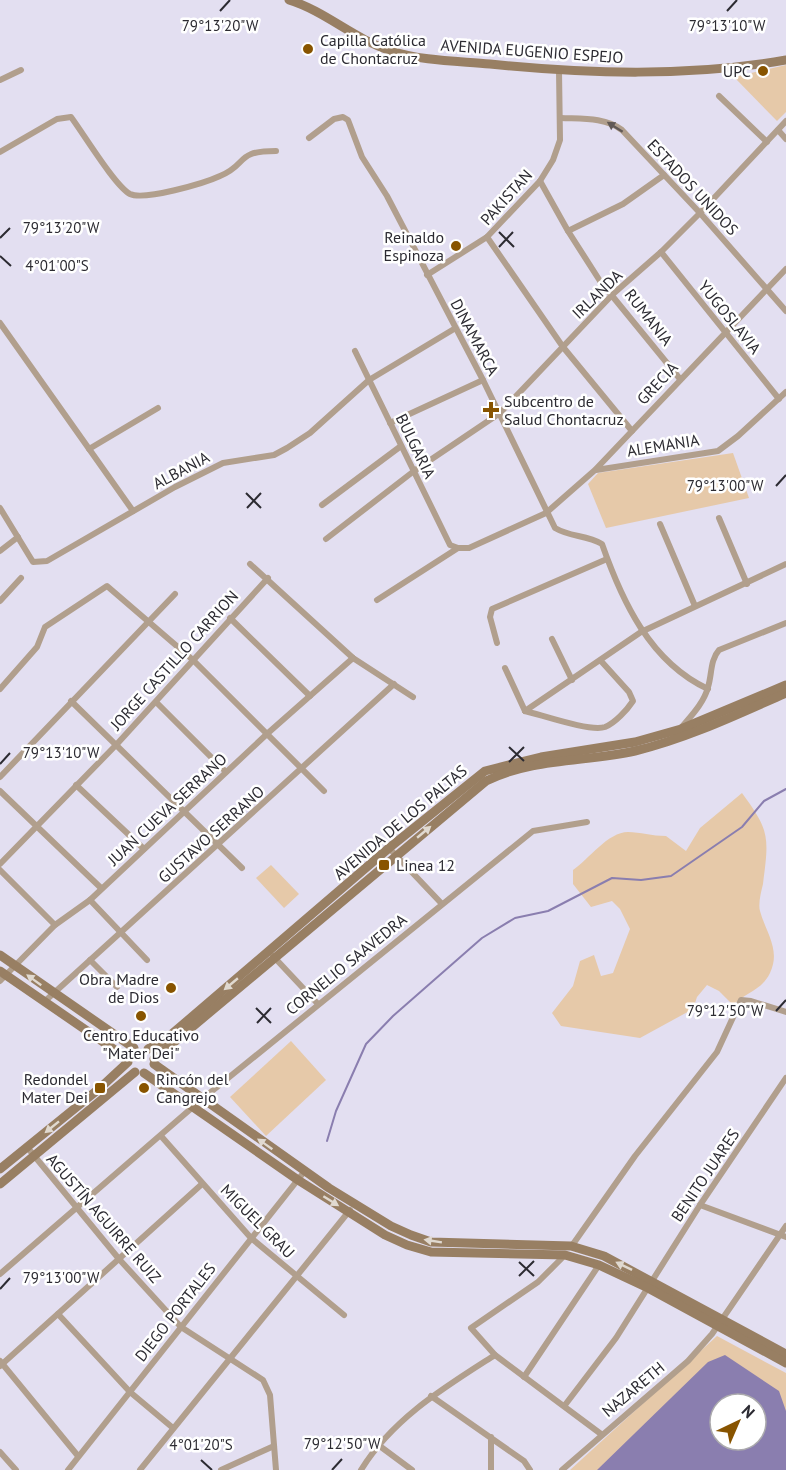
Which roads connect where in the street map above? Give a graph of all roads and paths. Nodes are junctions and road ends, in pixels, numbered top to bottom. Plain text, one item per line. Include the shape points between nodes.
1 (289, 0) edge
2 (786, 60) edge
3 (21, 70) dead end
4 (559, 71) junction
5 (0, 80) edge
6 (719, 96) dead end
7 (561, 118) junction
8 (786, 121) edge
9 (778, 130) junction
10 (309, 138) dead end
11 (786, 139) edge
12 (767, 142) junction
13 (276, 151) dead end
14 (0, 152) edge
15 (664, 175) junction
16 (540, 181) junction
17 (700, 213) junction
18 (568, 231) junction
19 (487, 237) junction
20 (662, 252) junction
21 (786, 269) edge
22 (427, 274) junction
23 (767, 289) junction
24 (613, 294) junction
25 (786, 311) edge
26 (0, 322) edge
27 (454, 329) junction
28 (724, 332) junction
29 (563, 347) junction
30 (355, 351) dead end
31 (680, 379) junction
32 (369, 380) junction
33 (483, 380) junction
34 (786, 392) edge
35 (779, 399) junction
36 (158, 408) dead end
37 (500, 413) junction
38 (390, 423) junction
39 (632, 431) junction
40 (401, 446) junction
41 (89, 449) junction
42 (595, 470) junction
43 (414, 471) junction
44 (322, 505) dead end
45 (0, 508) edge
46 (133, 512) junction
47 (546, 513) junction
48 (719, 518) dead end
49 (660, 524) dead end
50 (18, 537) junction
51 (326, 539) dead end
52 (458, 548) junction
53 (0, 551) edge
54 (608, 559) junction
55 (250, 564) dead end
56 (786, 564) edge
57 (21, 578) dead end
58 (268, 578) junction
59 (747, 584) junction
60 (175, 594) dead end
61 (377, 600) dead end
62 (0, 601) edge
63 (695, 606) junction
64 (230, 618) junction
65 (151, 621) junction
66 (786, 623) edge
67 (641, 632) junction
68 (552, 639) dead end
69 (497, 643) dead end
70 (353, 658) junction
71 (192, 660) junction
72 (601, 661) junction
73 (505, 668) dead end
74 (0, 679) edge
75 (572, 680) junction
76 (394, 684) junction
77 (786, 685) edge
78 (1, 688) edge
79 (708, 689) junction
80 (786, 693) edge
81 (310, 696) junction
82 (413, 697) dead end
83 (71, 701) junction
84 (156, 702) junction
85 (525, 711) junction
86 (268, 733) junction
87 (682, 733) junction
88 (117, 744) junction
89 (302, 769) junction
90 (226, 772) junction
91 (0, 777) edge
92 (76, 785) junction
93 (324, 791) dead end
94 (0, 792) edge
95 (185, 811) junction
96 (587, 822) dead end
97 (35, 826) junction
98 (220, 844) junction
99 (144, 849) junction
100 (393, 851) junction
101 (0, 864) edge
102 (242, 868) dead end
103 (0, 870) edge
104 (101, 888) junction
105 (90, 900) junction
106 (442, 904) junction
107 (55, 925) junction
108 (122, 932) junction
109 (0, 955) edge
110 (272, 955) junction
111 (90, 960) junction
112 (147, 960) dead end
113 (15, 967) junction
114 (2, 976) edge
115 (117, 987) dead end
116 (52, 993) junction
117 (44, 1002) junction
118 (318, 1004) junction
119 (786, 1012) edge
120 (187, 1026) junction
121 (134, 1048) junction
122 (148, 1049) junction
123 (128, 1061) junction
124 (154, 1062) junction
125 (140, 1073) junction
126 (786, 1078) edge
127 (201, 1100) junction
128 (192, 1108) junction
129 (161, 1136) junction
130 (27, 1147) junction
131 (34, 1156) junction
132 (0, 1168) edge
133 (301, 1176) junction
134 (0, 1184) edge
135 (202, 1184) junction
136 (700, 1205) junction
137 (77, 1208) junction
138 (351, 1208) junction
139 (786, 1227) edge
140 (784, 1235) edge
141 (251, 1238) junction
142 (568, 1251) junction
143 (119, 1259) junction
144 (599, 1265) junction
145 (0, 1274) edge
146 (295, 1276) junction
147 (650, 1284) junction
148 (58, 1314) junction
149 (344, 1315) dead end
150 (720, 1322) junction
151 (181, 1327) junction
152 (786, 1354) edge
153 (495, 1355) junction
154 (230, 1358) junction
155 (1, 1363) edge
156 (786, 1363) edge
157 (524, 1377) junction
158 (130, 1392) junction
159 (431, 1396) junction
160 (565, 1405) junction
161 (173, 1428) junction
162 (601, 1434) junction
163 (491, 1437) junction
164 (377, 1444) junction
165 (274, 1446) junction
166 (0, 1452) edge
167 (78, 1456) junction
168 (16, 1470) edge
169 (68, 1470) edge
170 (140, 1470) edge
171 (221, 1470) edge
172 (276, 1470) edge
173 (361, 1470) edge
174 (412, 1470) edge
175 (491, 1470) edge
176 (530, 1470) edge
177 (562, 1470) edge

1 - 4 main road, AVENIDA EUGENIO ESPEJO via 368,42 403,54
2 - 4 main road, AVENIDA EUGENIO ESPEJO via 744,68 658,73
3 - 5 street
4 - 7 street, PAKISTAN
6 - 12 street
15 -> 7 street, ESTADOS UNIDOS via 613,123
7 - 16 street, PAKISTAN via 560,141
8 - 9 street, IRLANDA
9 - 11 street
9 - 12 street, IRLANDA
10 - 22 street, DINAMARCA via 334,119 348,120 362,156
12 - 17 street, IRLANDA
13 - 14 street via 247,154 221,176 136,196 116,180 71,117 57,119
15 - 17 street, ESTADOS UNIDOS
15 - 18 street via 623,204
16 - 18 street, RUMANIA
16 - 19 street, PAKISTAN
17 - 20 street, IRLANDA
17 - 23 street, ESTADOS UNIDOS
18 - 24 street, RUMANIA via 600,281
19 - 22 street, PAKISTAN
19 - 29 street
20 - 24 street, IRLANDA
20 - 28 street, YUGOSLAVIA
21 - 23 street, GRECIA
22 - 27 street, DINAMARCA
23 - 25 street, ESTADOS UNIDOS
23 - 28 street, GRECIA
24 - 29 street, IRLANDA
24 - 31 street, RUMANIA
26 - 41 street
27 - 32 street, ALBANIA
27 - 33 street, DINAMARCA
28 - 31 street, GRECIA
28 - 35 street, YUGOSLAVIA
29 - 37 street, IRLANDA
29 - 39 street
30 - 32 street, BULGARIA
31 - 39 street, GRECIA
32 - 38 street, BULGARIA
32 - 46 street, ALBANIA via 310,433 287,448 274,455 223,463
33 - 37 street, DINAMARCA
33 - 38 street
34 - 35 street, ALEMANIA
35 - 42 street, ALEMANIA via 718,451
36 - 41 street
37 - 43 street, IRLANDA
37 - 47 street, DINAMARCA
38 - 40 street, BULGARIA
39 - 42 street, GRECIA
40 - 43 street, BULGARIA
40 - 44 street
41 - 46 street
42 - 47 street, GRECIA
43 - 51 street, IRLANDA
43 - 52 street, BULGARIA via 450,545
45 - 50 street, ALBANIA
46 - 50 street, ALBANIA via 40,563 33,562
47 - 52 street, GRECIA via 469,548
47 - 54 street, DINAMARCA via 555,528 567,535 589,537 602,544
48 - 59 street
49 - 63 street
50 - 53 street
52 - 61 street, GRECIA
54 - 67 street, DINAMARCA
54 - 69 street via 492,609 490,617
55 - 58 street
56 - 59 street
57 - 62 street
58 - 64 street, JORGE CASTILLO CARRION
58 - 70 street
59 - 63 street
60 - 65 street
63 - 67 street
64 - 71 street, JORGE CASTILLO CARRION
64 - 81 street
65 - 71 street
65 - 78 street via 107,586 45,627 37,647
65 - 83 street
66 - 79 street via 719,650
67 - 72 street
67 - 79 street, DINAMARCA via 675,670
68 - 75 street
70 - 76 street
70 - 81 street, JUAN CUEVA SERRANO
71 - 84 street, JORGE CASTILLO CARRION
71 - 86 street
72 - 75 street
72 - 85 street via 633,701 604,727
73 - 85 street
74 - 78 street
75 - 85 street
76 - 82 street
76 - 89 street, GUSTAVO SERRANO
77 - 87 main road, AVENIDA DE LOS PALTAS
79 - 87 street
80 - 87 main road, AVENIDA DE LOS PALTAS
81 - 86 street, JUAN CUEVA SERRANO
83 - 88 street
83 - 91 street
84 - 88 street, JORGE CASTILLO CARRION
84 - 90 street
86 - 89 street
86 - 90 street, JUAN CUEVA SERRANO
87 - 100 main road, AVENIDA DE LOS PALTAS via 633,751 501,773
88 - 92 street, JORGE CASTILLO CARRION
88 - 95 street
89 - 93 street
89 - 98 street, GUSTAVO SERRANO
90 - 95 street, JUAN CUEVA SERRANO
92 - 97 street, JORGE CASTILLO CARRION
92 - 99 street
94 - 97 street
95 - 98 street
95 - 99 street, JUAN CUEVA SERRANO
96 - 106 street, CORNELIO SAAVEDRA via 533,831
97 - 101 street, JORGE CASTILLO CARRION
97 - 104 street
98 - 102 street
98 - 108 street, GUSTAVO SERRANO
99 - 104 street, JUAN CUEVA SERRANO
100 - 106 street
100 - 110 main road, AVENIDA DE LOS PALTAS
103 - 107 street
104 - 105 street, JUAN CUEVA SERRANO
105 - 107 street, JUAN CUEVA SERRANO
105 - 108 street
106 - 118 street, CORNELIO SAAVEDRA
107 - 113 street, JUAN CUEVA SERRANO
108 - 111 street, GUSTAVO SERRANO
108 - 112 street
109 - 113 main road
110 - 118 street
110 - 120 main road, AVENIDA DE LOS PALTAS
111 - 115 street
111 - 116 street, GUSTAVO SERRANO
113 - 114 street, JUAN CUEVA SERRANO
116 -> 113 main road
114 - 117 main road
116 - 117 street, GUSTAVO SERRANO
116 - 121 main road
117 - 123 main road
118 - 127 street, CORNELIO SAAVEDRA
119 - 142 street via 752,1001 738,1003 717,1053 635,1156
120 - 122 main road, AVENIDA DE LOS PALTAS
120 - 124 main road, AVENIDA DE LOS PALTAS
121 - 122 main road
121 - 123 main road
122 - 124 main road
123 - 125 main road
123 -> 130 main road via 116,1076
124 - 125 main road, AVENIDA DE LOS PALTAS
124 - 127 main road
125 - 128 main road
125 - 131 main road
126 - 136 street, BENITO JUARES
127 - 128 street, CORNELIO SAAVEDRA
133 -> 127 main road
128 - 129 street, CORNELIO SAAVEDRA
128 - 133 main road
129 - 135 street, MIGUEL GRAU
129 - 137 street, CORNELIO SAAVEDRA
130 - 131 street, AGUSTÍN AGUIRRE RUIZ
130 - 132 main road
131 - 134 main road
131 - 137 street, AGUSTÍN AGUIRRE RUIZ
133 - 138 main road
133 - 141 street, DIEGO PORTALES
135 - 141 street, MIGUEL GRAU
135 - 143 street
136 - 140 street
136 - 147 street, BENITO JUARES
137 - 143 street, AGUSTÍN AGUIRRE RUIZ
137 - 145 street, CORNELIO SAAVEDRA
138 - 142 main road via 385,1235 431,1252
138 - 146 street
139 - 140 street, NAZARETH
140 - 150 street, NAZARETH
141 - 146 street, MIGUEL GRAU
141 - 151 street, DIEGO PORTALES
142 - 144 main road
147 -> 142 main road via 604,1256
142 - 153 street via 538,1282 471,1328
143 - 148 street
143 - 151 street, AGUSTÍN AGUIRRE RUIZ
144 - 147 main road
144 - 157 street
146 - 149 street, MIGUEL GRAU
146 - 154 street
147 - 150 main road
147 - 160 street, BENITO JUARES
148 - 155 street
148 - 158 street
150 - 152 main road
150 - 156 main road
150 - 162 street, NAZARETH via 688,1361
151 - 154 street, AGUSTÍN AGUIRRE RUIZ
151 - 158 street, DIEGO PORTALES
153 - 157 street
153 - 159 street
154 - 161 street
154 - 165 street, AGUSTÍN AGUIRRE RUIZ via 263,1380 270,1395
155 - 167 street
157 - 160 street
158 - 161 street
158 - 167 street, DIEGO PORTALES
159 - 163 street
159 - 164 street
160 - 162 street
161 - 170 street
162 - 177 street, NAZARETH
163 - 175 street
163 - 176 street via 525,1461
164 - 173 street
164 - 174 street
165 - 171 street
165 - 172 street
166 - 168 street
167 - 169 street, DIEGO PORTALES

